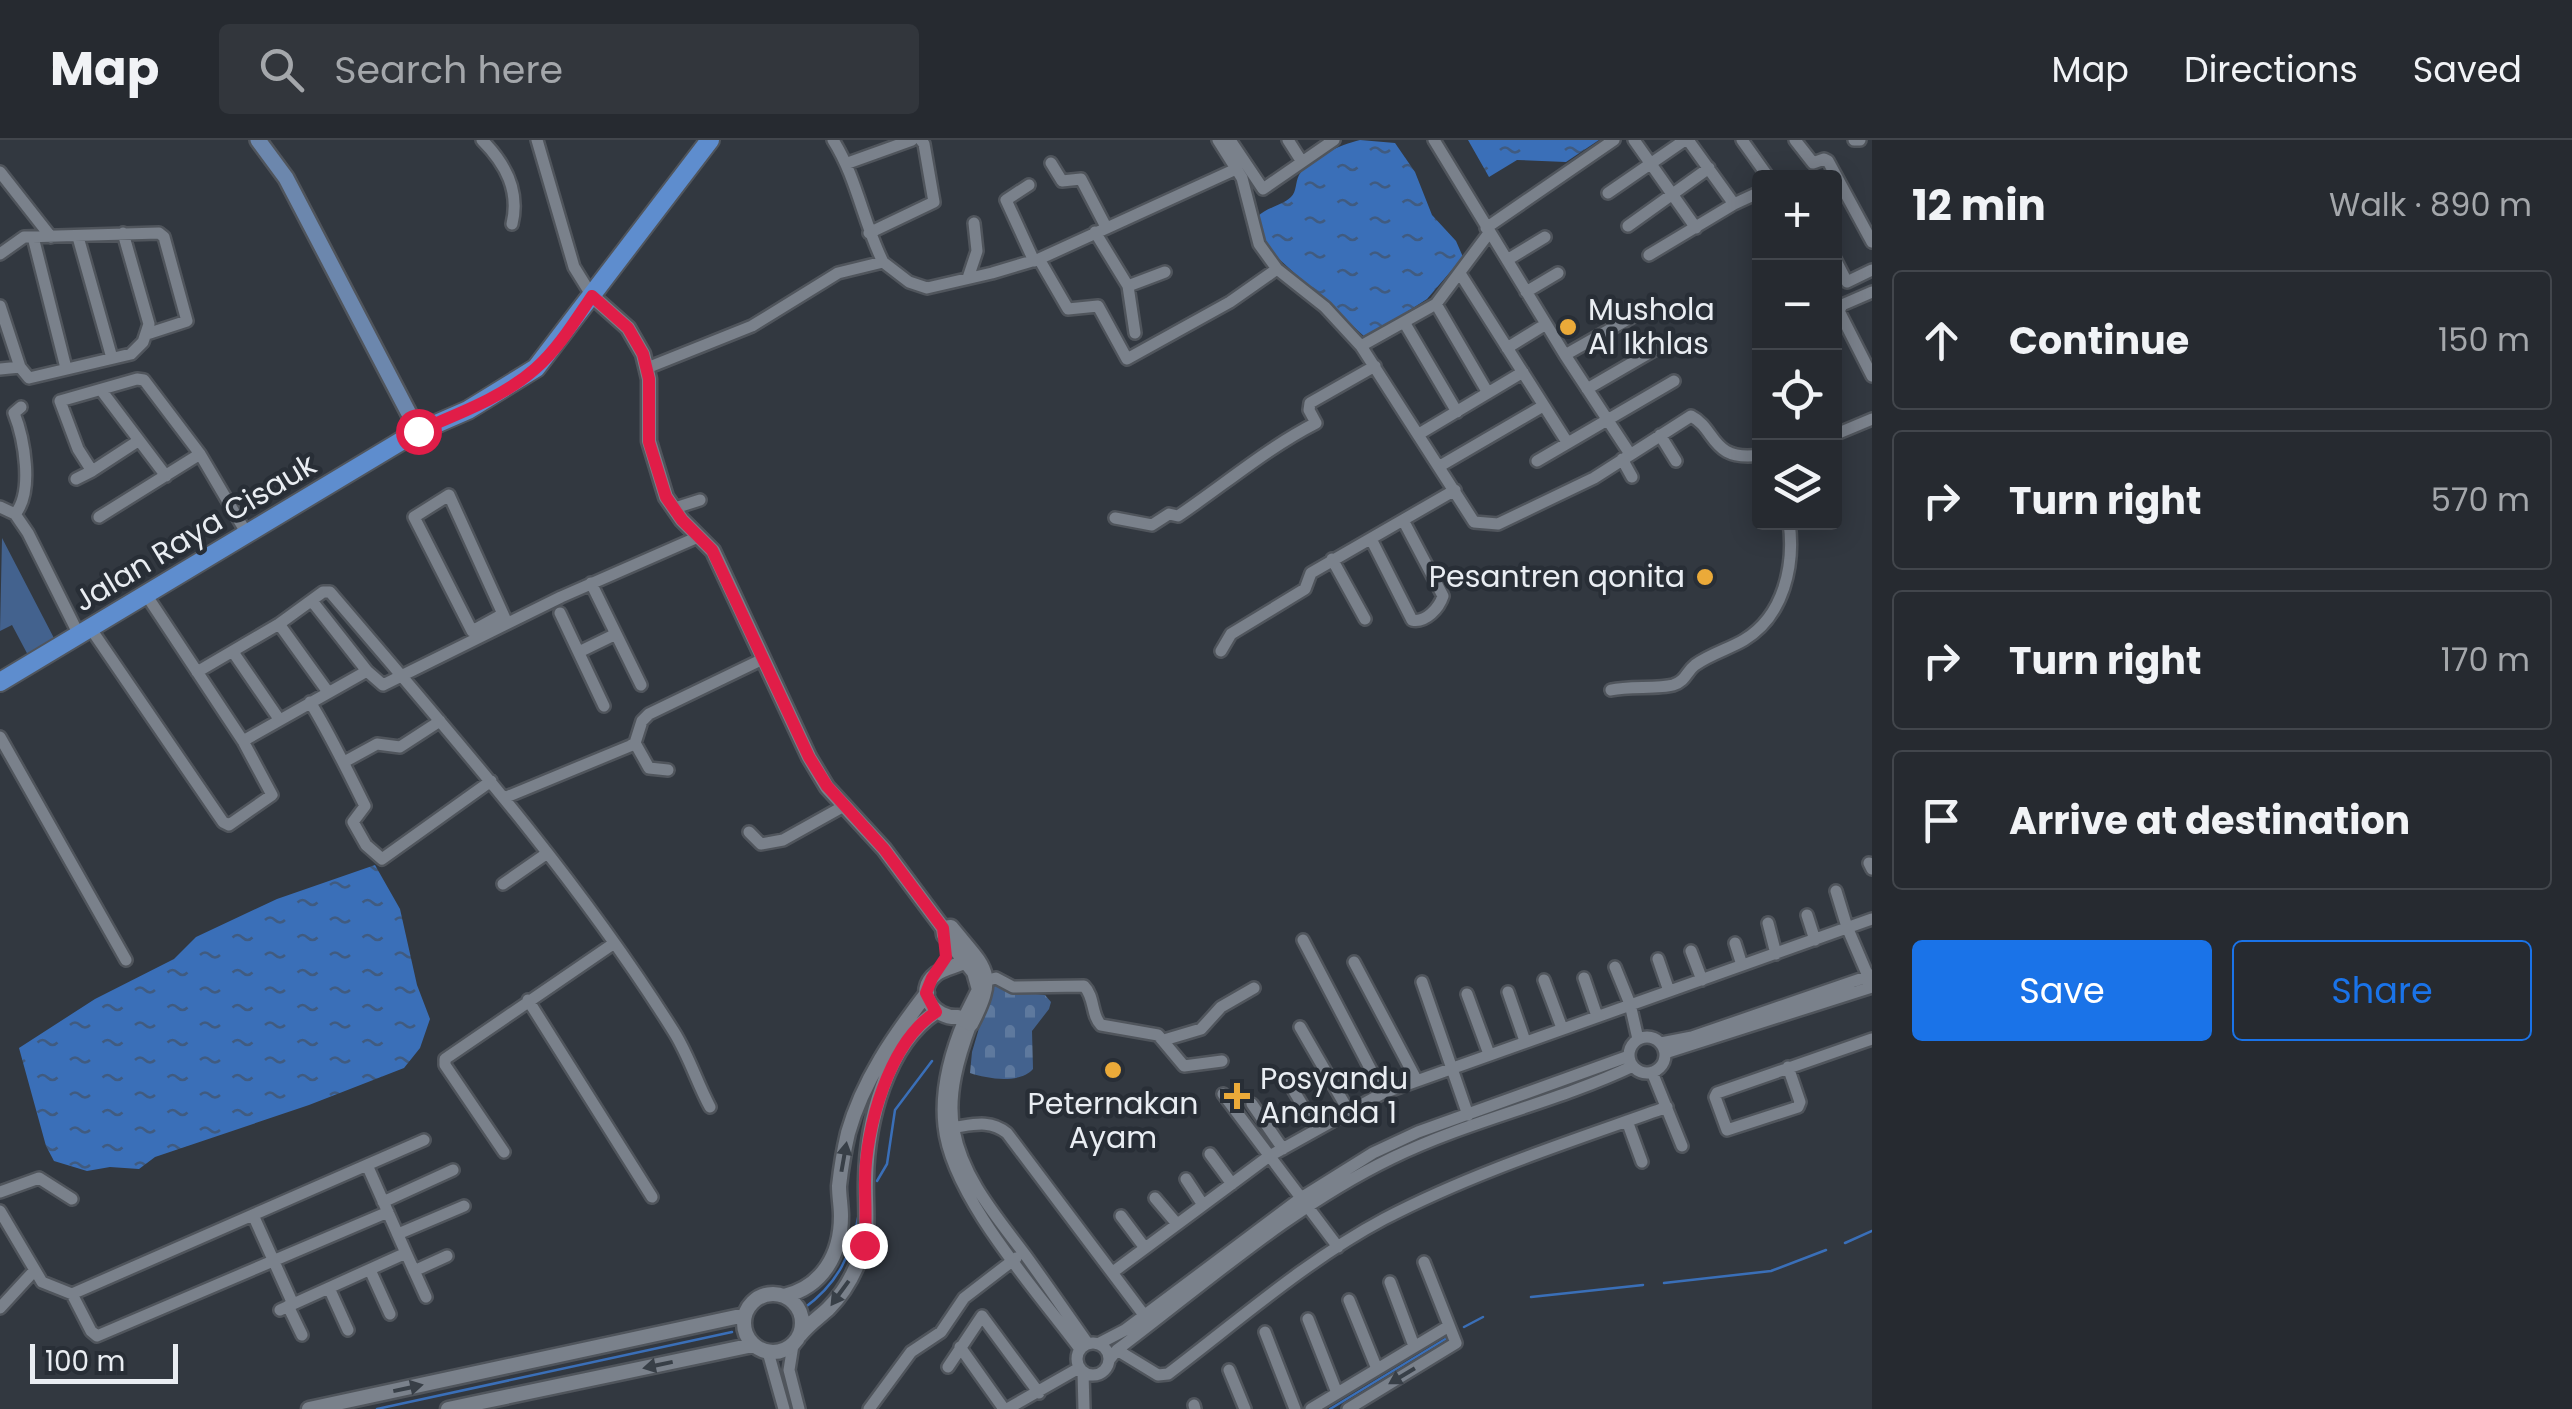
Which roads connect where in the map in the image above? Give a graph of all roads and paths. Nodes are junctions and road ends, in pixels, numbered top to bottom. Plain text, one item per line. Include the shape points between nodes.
1 (258, 140) edge
2 (482, 140) edge
3 (538, 140) edge
4 (710, 140) edge
5 (834, 140) edge
6 (912, 140) edge
7 (921, 140) edge
8 (1218, 140) edge
9 (1230, 140) edge
10 (1288, 140) edge
11 (1334, 140) edge
12 (1434, 140) edge
13 (1614, 140) edge
14 (1634, 140) edge
15 (1687, 140) edge
16 (1742, 140) edge
17 (1795, 140) edge
18 (1302, 162) junction
19 (848, 163) junction
20 (1051, 163) dead end
21 (1652, 164) junction
22 (1236, 168) junction
23 (1709, 168) junction
24 (1763, 170) edge
25 (1832, 170) edge
26 (0, 172) edge
27 (1028, 185) dead end
28 (6, 188) edge
29 (1608, 193) dead end
30 (1674, 194) junction
31 (1842, 194) edge
32 (1752, 196) edge
33 (1734, 204) junction
34 (974, 223) dead end
35 (512, 224) dead end
36 (1628, 226) dead end
37 (1696, 228) junction
38 (1100, 229) junction
39 (1488, 230) junction
40 (869, 233) junction
41 (123, 234) junction
42 (51, 236) junction
43 (28, 237) junction
44 (78, 237) junction
45 (1545, 237) dead end
46 (0, 240) edge
47 (1872, 242) edge
48 (0, 254) edge
49 (1649, 255) dead end
50 (1036, 260) junction
51 (1507, 260) junction
52 (883, 262) junction
53 (1277, 269) junction
54 (1872, 270) edge
55 (1165, 272) dead end
56 (1558, 273) dead end
57 (1460, 275) junction
58 (968, 278) junction
59 (1842, 284) edge
60 (1128, 286) junction
61 (1526, 292) junction
62 (1872, 292) edge
63 (592, 296) junction
64 (1436, 304) junction
65 (0, 306) edge
66 (1638, 314) dead end
67 (149, 320) junction
68 (1404, 322) junction
69 (172, 324) junction
70 (1546, 324) junction
71 (1136, 332) dead end
72 (146, 334) junction
73 (1361, 346) junction
74 (1507, 348) junction
75 (1656, 349) dead end
76 (1565, 356) junction
77 (112, 358) junction
78 (20, 366) junction
79 (1375, 366) junction
80 (66, 368) junction
81 (647, 368) junction
82 (0, 369) edge
83 (1523, 372) junction
84 (1872, 376) edge
85 (1674, 380) dead end
86 (101, 390) junction
87 (1586, 390) junction
88 (1488, 393) junction
89 (1543, 406) junction
90 (21, 407) dead end
91 (1457, 412) junction
92 (1606, 419) junction
93 (1872, 419) edge
94 (418, 431) junction
95 (1842, 432) edge
96 (1419, 434) junction
97 (1660, 435) junction
98 (138, 441) junction
99 (1567, 442) junction
100 (200, 454) junction
101 (1752, 455) edge
102 (1626, 456) junction
103 (1537, 461) dead end
104 (1676, 461) dead end
105 (1440, 466) junction
106 (92, 471) junction
107 (166, 476) junction
108 (1632, 477) dead end
109 (76, 479) dead end
110 (1455, 490) junction
111 (700, 500) dead end
112 (0, 507) edge
113 (674, 508) junction
114 (16, 514) junction
115 (99, 517) dead end
116 (1115, 518) dead end
117 (1403, 520) junction
118 (1789, 530) edge
119 (247, 534) junction
120 (698, 536) junction
121 (1371, 539) junction
122 (1332, 560) junction
123 (591, 584) junction
124 (147, 596) junction
125 (312, 601) junction
126 (560, 613) dead end
127 (505, 618) junction
128 (1365, 619) dead end
129 (279, 624) junction
130 (85, 632) junction
131 (616, 634) junction
132 (1220, 651) dead end
133 (233, 652) junction
134 (578, 652) junction
135 (764, 659) junction
136 (367, 671) junction
137 (198, 672) junction
138 (400, 674) junction
139 (0, 682) edge
140 (641, 684) dead end
141 (1611, 690) dead end
142 (328, 692) junction
143 (310, 702) junction
144 (604, 706) dead end
145 (278, 719) junction
146 (440, 721) junction
147 (0, 737) edge
148 (243, 741) junction
149 (635, 743) junction
150 (344, 762) junction
151 (668, 770) dead end
152 (491, 781) junction
153 (504, 798) junction
154 (844, 806) junction
155 (749, 832) dead end
156 (546, 854) junction
157 (502, 884) dead end
158 (1836, 891) dead end
159 (1807, 915) dead end
160 (1872, 919) edge
161 (1768, 923) dead end
162 (1847, 927) junction
163 (943, 931) junction
164 (1303, 940) dead end
165 (1815, 940) junction
166 (1735, 943) dead end
167 (614, 944) junction
168 (1691, 951) dead end
169 (1776, 954) junction
170 (970, 958) junction
171 (1658, 958) dead end
172 (126, 960) dead end
173 (1354, 962) dead end
174 (1742, 965) junction
175 (1616, 967) dead end
176 (938, 972) junction
177 (1584, 978) dead end
178 (988, 980) junction
179 (1544, 980) dead end
180 (1702, 980) junction
181 (1422, 982) dead end
182 (1871, 982) edge
183 (1254, 988) dead end
184 (1669, 991) junction
185 (1508, 992) dead end
186 (926, 993) junction
187 (1467, 994) dead end
188 (528, 1000) junction
189 (1630, 1004) junction
190 (936, 1012) junction
191 (1597, 1016) junction
192 (965, 1020) junction
193 (1300, 1027) dead end
194 (1562, 1028) junction
195 (1638, 1039) junction
196 (1872, 1039) edge
197 (1164, 1040) junction
198 (1525, 1042) junction
199 (1664, 1048) junction
200 (1489, 1054) junction
201 (1222, 1061) dead end
202 (1631, 1061) junction
203 (1450, 1067) junction
204 (1788, 1067) junction
205 (1652, 1072) junction
206 (1416, 1080) junction
207 (1288, 1081) dead end
208 (1382, 1093) junction
209 (1222, 1094) dead end
210 (1252, 1104) dead end
211 (1667, 1107) junction
212 (710, 1108) dead end
213 (1348, 1110) junction
214 (1468, 1115) junction
215 (1627, 1122) junction
216 (948, 1128) junction
217 (1316, 1128) junction
218 (424, 1140) dead end
219 (1682, 1146) dead end
220 (1283, 1149) junction
221 (504, 1152) dead end
222 (1210, 1154) dead end
223 (1268, 1157) junction
224 (1376, 1159) junction
225 (1642, 1162) dead end
226 (366, 1165) junction
227 (454, 1170) dead end
228 (1186, 1179) dead end
229 (1232, 1184) junction
230 (0, 1192) edge
231 (652, 1197) dead end
232 (1155, 1198) dead end
233 (72, 1199) dead end
234 (1304, 1202) junction
235 (1203, 1205) junction
236 (464, 1206) dead end
237 (385, 1207) junction
238 (0, 1211) edge
239 (254, 1216) junction
240 (1121, 1216) dead end
241 (1177, 1224) junction
242 (398, 1234) junction
243 (1338, 1247) junction
244 (1145, 1248) junction
245 (406, 1254) junction
246 (447, 1256) dead end
247 (1018, 1257) junction
248 (274, 1262) junction
249 (1424, 1262) dead end
250 (370, 1270) junction
251 (34, 1272) junction
252 (414, 1272) junction
253 (1113, 1272) junction
254 (1390, 1282) dead end
255 (329, 1288) junction
256 (72, 1294) junction
257 (784, 1296) junction
258 (426, 1298) dead end
259 (1349, 1300) dead end
260 (287, 1306) junction
261 (0, 1308) edge
262 (390, 1314) dead end
263 (1144, 1315) junction
264 (745, 1316) junction
265 (1308, 1318) dead end
266 (1449, 1326) junction
267 (348, 1330) dead end
268 (1265, 1332) dead end
269 (302, 1336) dead end
270 (797, 1340) junction
271 (753, 1345) junction
272 (1089, 1346) junction
273 (1414, 1346) junction
274 (960, 1347) junction
275 (768, 1352) junction
276 (1113, 1355) junction
277 (948, 1367) dead end
278 (1377, 1369) junction
279 (1081, 1370) junction
280 (1229, 1370) dead end
281 (1039, 1393) junction
282 (1337, 1393) junction
283 (876, 1397) junction
284 (312, 1409) edge
285 (448, 1409) edge
286 (784, 1409) edge
287 (799, 1409) edge
288 (869, 1409) edge
289 (886, 1409) edge
290 (1006, 1409) edge
291 (1084, 1409) edge
292 (1244, 1409) edge
293 (1294, 1409) edge
294 (1311, 1409) edge
295 (1348, 1409) edge

1 - 94 main road via 286,178
2 - 35 street via 515,192
3 - 63 street via 574,267
4 - 63 main road, Jalan Raya Cisauk
5 - 19 street
6 - 19 street
7 - 40 street via 934,202
8 - 22 street
9 - 18 street via 1263,189
10 - 18 street
11 - 18 street
12 - 39 street
13 - 39 street
14 - 21 street
15 - 21 street
15 - 23 street
16 - 24 street
17 - 25 street via 1813,163 1824,158
19 - 40 street
20 - 38 street via 1062,181 1082,179
21 - 29 street
21 - 30 street
22 - 38 street
22 - 53 street via 1255,236
23 - 30 street
23 - 33 street
26 - 28 street
27 - 50 street via 1006,200
28 - 42 street
30 - 36 street
30 - 37 street
31 - 47 street
32 - 33 street
33 - 37 street
34 - 58 street via 977,250
37 - 49 street
38 - 50 street
38 - 60 street
39 - 51 street
39 - 57 street
40 - 52 street
41 - 44 street
41 - 67 street
41 - 69 street via 164,238 188,322
42 - 43 street
42 - 44 street
43 - 46 street
43 - 48 street
43 - 80 street
44 - 77 street
45 - 51 street
50 - 53 street via 1068,309 1098,306 1127,359
50 - 58 street
51 - 61 street
52 - 58 street via 922,288
52 - 81 street via 838,273 752,326
53 - 73 street
54 - 59 street
55 - 60 street
56 - 61 street
57 - 64 street
57 - 74 street
60 - 71 street
61 - 70 street
62 - 84 street via 1839,311
63 - 81 street via 628,328
63 - 94 main road, Jalan Raya Cisauk via 528,374
64 - 68 street
64 - 88 street
65 - 78 street
66 - 76 street
67 - 69 street
67 - 72 street
68 - 73 street
68 - 91 street
69 - 72 street
70 - 74 street
70 - 76 street
72 - 77 street via 140,348
73 - 79 street
74 - 83 street
75 - 87 street
76 - 87 street
77 - 80 street
78 - 80 street via 30,378
78 - 82 street
79 - 96 street
79 - 116 street via 1310,403 1316,423 1178,516 1152,525
81 - 113 street via 652,456
83 - 88 street
83 - 89 street
85 - 92 street
86 - 98 street
86 - 100 street via 144,380
86 - 106 street via 60,401
87 - 92 street
88 - 91 street
89 - 99 street
89 - 105 street
90 - 114 street via 14,413 26,462
91 - 96 street
92 - 99 street
92 - 102 street
93 - 95 street
94 - 119 main road, Jalan Raya Cisauk
96 - 105 street
97 - 101 street via 1694,416 1719,446
97 - 102 street
97 - 104 street
98 - 106 street
98 - 107 street
99 - 103 street
100 - 107 street
100 - 119 street
102 - 108 street
102 - 110 street via 1498,524 1474,522
105 - 110 street
106 - 109 street
107 - 115 street
110 - 117 street
111 - 113 street
112 - 114 street
113 - 120 street
114 - 130 street
117 - 121 street
117 - 121 street via 1443,596 1424,619 1412,620
118 - 141 street via 1788,576 1760,629 1671,685
119 - 124 main road, Jalan Raya Cisauk
120 - 123 street
120 - 135 street via 712,550
121 - 122 street
122 - 128 street
122 - 132 street via 1308,576 1302,591 1227,636
123 - 127 street
123 - 131 street
124 - 130 main road, Jalan Raya Cisauk
124 - 137 street
125 - 129 street
125 - 136 street
125 - 138 street via 330,592
126 - 134 street
127 - 127 street via 449,496 414,517 472,631
127 - 138 street
129 - 133 street
129 - 142 street
130 - 139 main road, Jalan Raya Cisauk
130 - 148 street via 226,824 272,794
131 - 134 street
131 - 140 street
133 - 137 street
133 - 145 street
134 - 144 street
135 - 149 street via 649,714
135 - 154 street via 809,757
136 - 138 street via 381,685
136 - 142 street
137 - 148 street
138 - 146 street
142 - 143 street
143 - 145 street
143 - 150 street
145 - 148 street
146 - 150 street via 400,747 377,744
146 - 152 street
147 - 172 street
149 - 151 street via 650,768
149 - 153 street
150 - 152 street via 364,806 353,822 382,859
152 - 153 street
153 - 156 street
154 - 155 street via 774,843 760,844
154 - 163 street
156 - 157 street
156 - 167 street
158 - 162 street
159 - 165 street
160 - 162 street
161 - 169 street
162 - 165 street
162 - 182 street
163 - 170 street via 951,928
163 - 176 street via 946,957
164 - 208 street
165 - 169 street
166 - 174 street
167 - 188 street
167 - 212 street via 686,1050
168 - 180 street
169 - 174 street
170 - 176 street
170 - 178 street
170 - 192 street via 979,984
171 - 184 street
173 - 206 street
174 - 180 street
175 - 189 street
176 - 186 street
177 - 191 street
178 - 192 street via 984,1000
178 - 197 street via 1084,986 1101,1026
179 - 194 street
180 - 184 street
181 - 203 street
182 - 199 street
183 - 197 street via 1221,1007 1202,1029
184 - 189 street
185 - 198 street
186 - 190 street
257 -> 186 street via 811,1286 833,1256 848,1133 875,1068
187 - 200 street
188 - 221 street via 445,1059
188 - 231 street
189 - 191 street
189 - 195 street
190 - 192 street
190 -> 270 street via 907,1040 876,1111 865,1182 868,1219 856,1269
191 - 194 street
192 - 216 street
193 - 213 street
194 - 198 street
195 - 199 street via 1648,1036
195 - 202 street
196 - 204 street
197 - 201 street via 1184,1066
198 - 200 street
199 - 205 street via 1664,1063
200 - 203 street
202 - 205 street
202 - 214 street
202 - 224 street via 1607,1078
203 - 206 street
203 - 214 street
204 - 204 street via 1798,1107 1727,1130 1715,1094
205 - 211 street
206 - 208 street
207 - 217 street
208 - 213 street
209 - 223 street
210 - 220 street
211 - 215 street
211 - 219 street
213 - 217 street
214 - 224 street
215 - 225 street
215 - 243 street via 1439,1192
216 - 247 street via 968,1191
216 - 253 street via 988,1124 1007,1133
217 - 220 street
218 - 226 street
220 - 223 street
222 - 229 street
223 - 229 street
223 - 234 street
224 - 234 street
226 - 237 street
226 - 239 street
227 - 237 street
228 - 235 street
229 - 235 street
230 - 233 street via 39,1178
232 - 241 street
234 - 243 street
234 - 263 street
234 - 276 street
235 - 241 street
236 - 242 street
237 - 242 street
237 - 248 street
238 - 251 street
239 - 248 street
239 - 256 street
240 - 244 street
241 - 244 street
242 - 245 street
243 - 276 street via 1168,1374
244 - 253 street
245 - 250 street
245 - 252 street
246 - 252 street
247 - 272 street
247 - 283 street via 964,1298 941,1332 911,1352
248 - 256 street via 104,1335 91,1331
248 - 260 street
249 - 266 street
250 - 255 street
250 - 262 street
251 - 256 street
251 - 261 street
252 - 258 street
253 - 263 street
254 - 273 street
255 - 260 street
255 - 267 street
257 - 264 street via 756,1300
257 - 270 street via 802,1316
259 - 278 street
260 - 269 street
263 - 272 street via 1111,1340
264 - 271 street
284 -> 264 street
265 - 282 street
266 - 273 street
266 -> 295 street via 1456,1344
268 - 293 street
270 - 275 street via 786,1350
270 - 287 street via 789,1370
271 - 275 street
271 -> 285 street
272 - 276 street
272 - 279 street via 1077,1359
273 - 278 street
274 - 277 street
274 - 281 street via 980,1317 986,1318
274 - 290 street
275 - 286 street
276 - 279 street via 1097,1374
278 - 282 street
279 - 281 street
279 - 291 street
280 - 292 street
281 - 290 street
282 - 294 street
283 - 288 street
283 - 289 street

